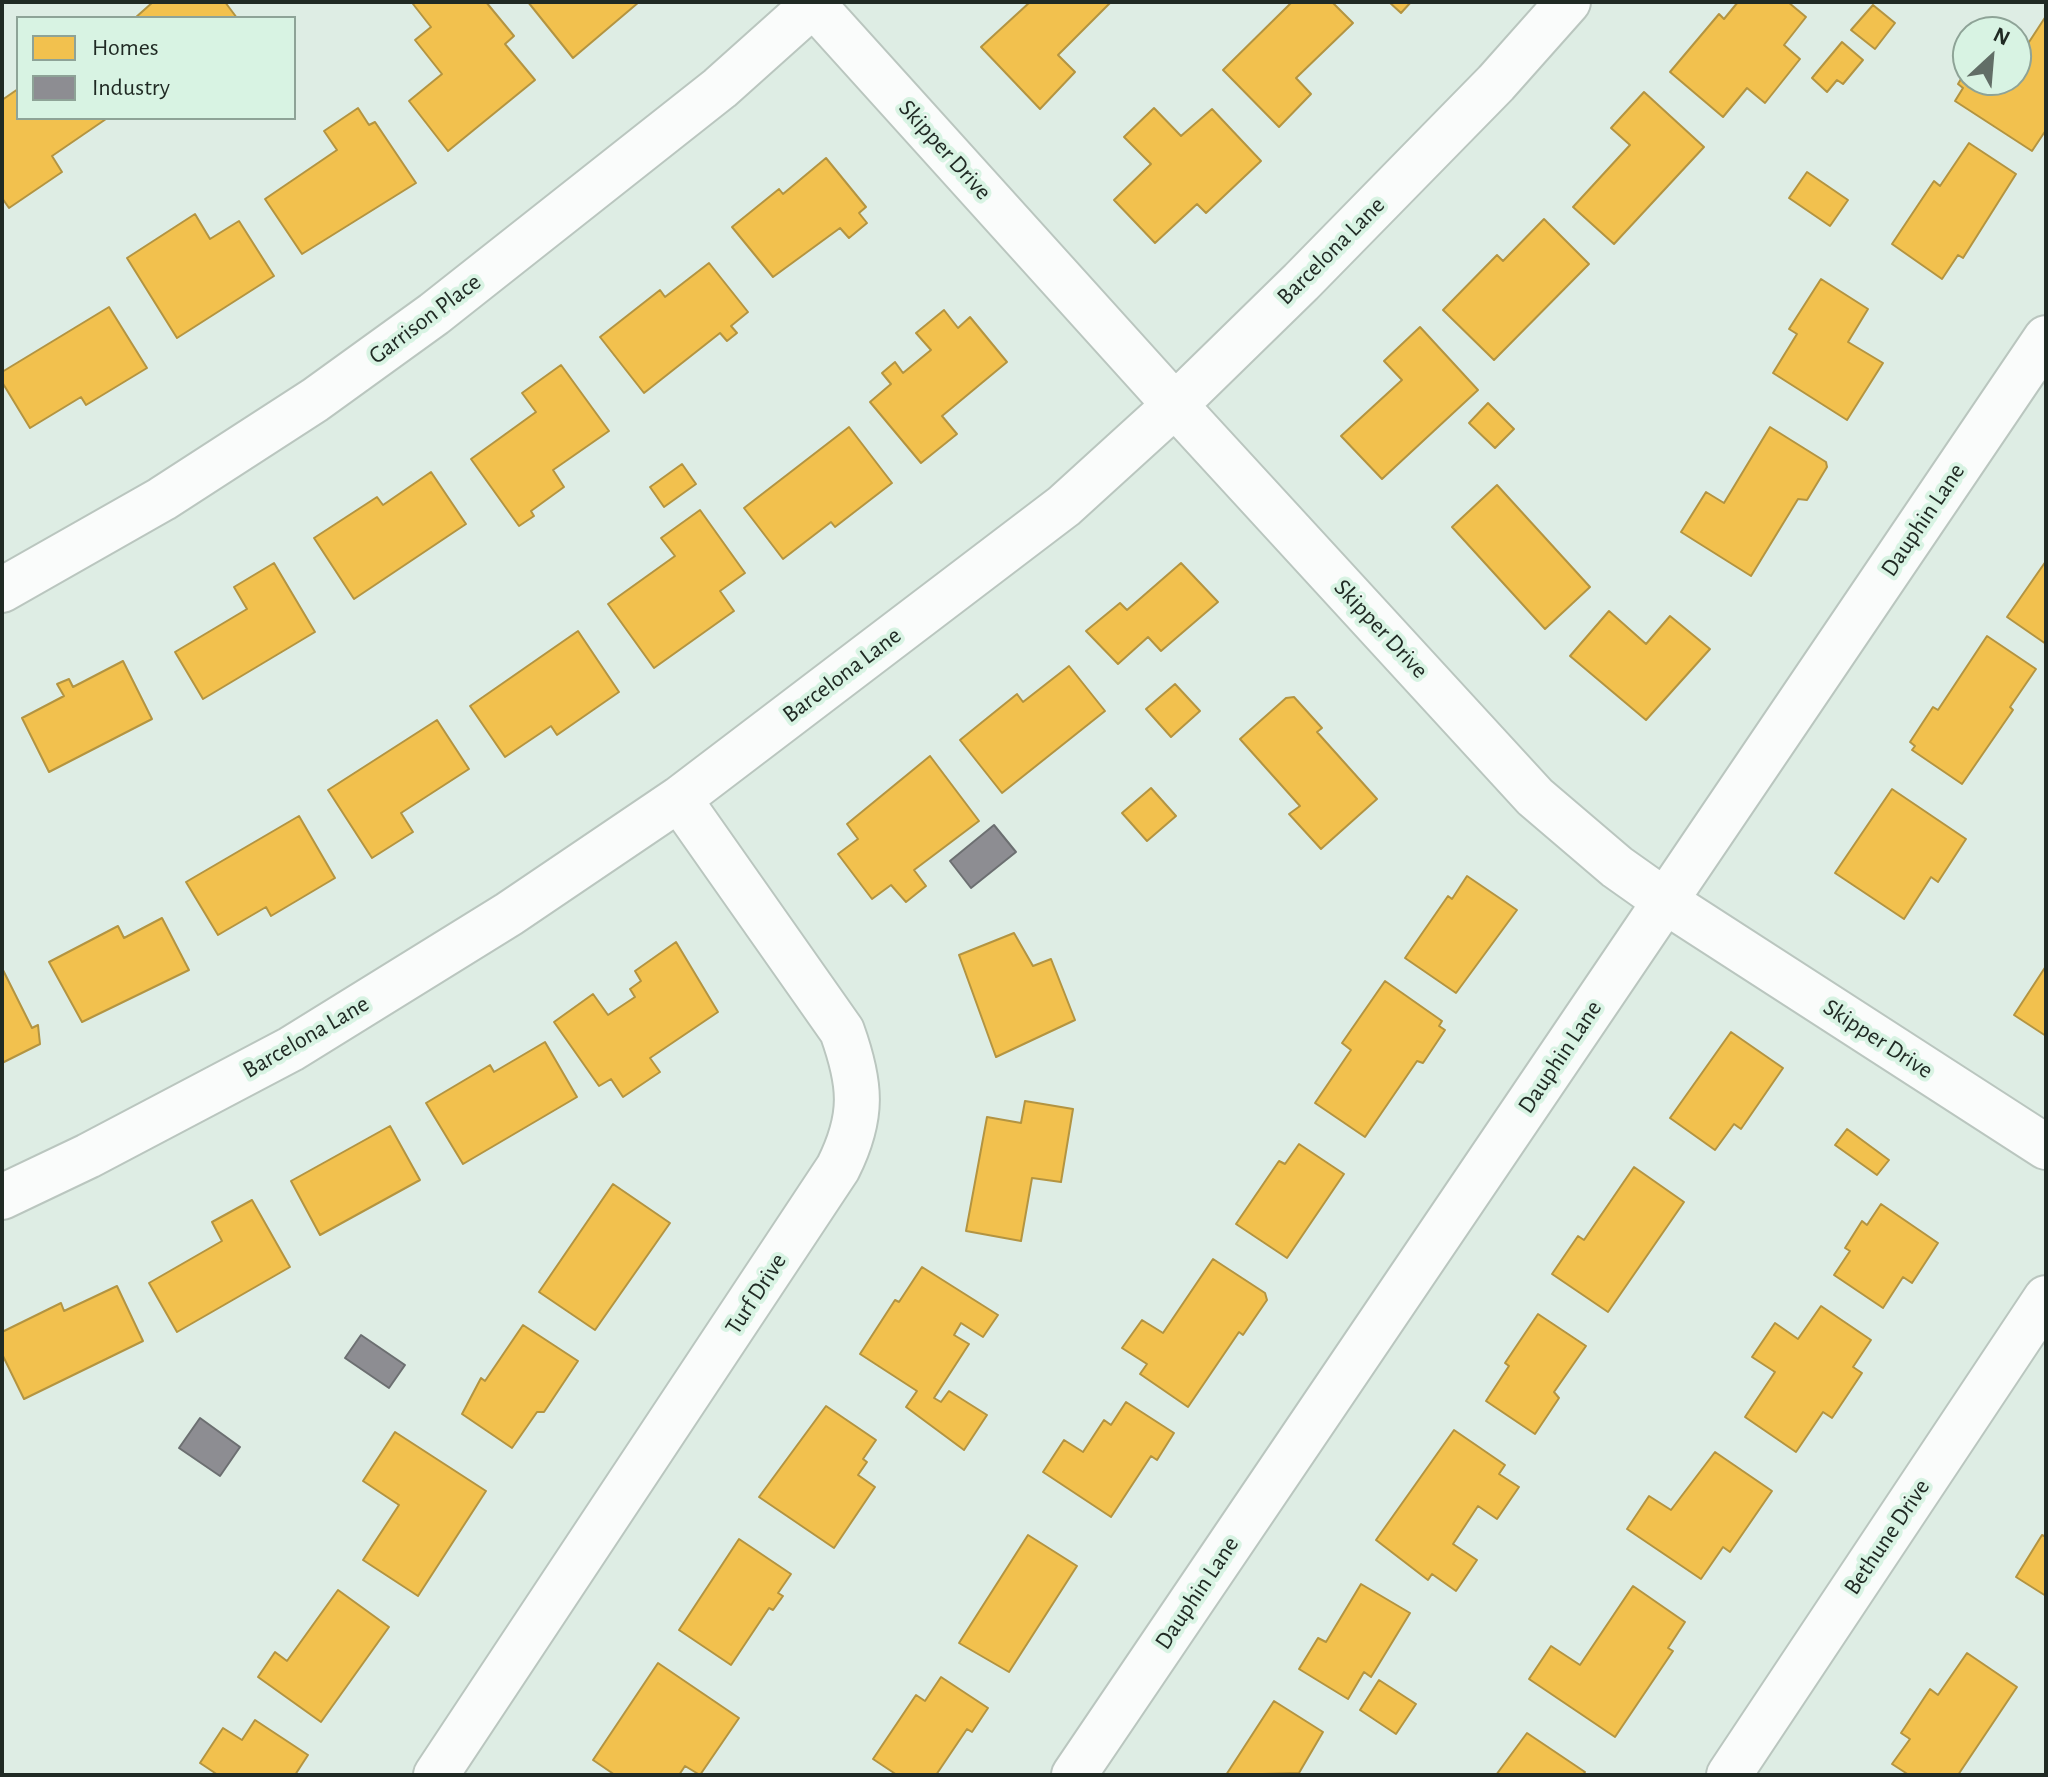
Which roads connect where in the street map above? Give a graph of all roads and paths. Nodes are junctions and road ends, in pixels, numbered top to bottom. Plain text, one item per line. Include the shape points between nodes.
1 (1568, 2) edge
2 (813, 3) edge
3 (2046, 338) edge
4 (1175, 405) junction
5 (2, 590) edge
6 (679, 799) junction
7 (1665, 901) junction
8 (2046, 1147) edge
9 (2, 1197) edge
10 (2046, 1298) edge
11 (436, 1775) edge
12 (1074, 1775) edge
13 (1729, 1775) edge

1 - 4 street, Barcelona Lane via 1496,83
2 - 4 street, Skipper Drive
2 - 5 street, Garrison Place via 720,88 434,314 162,499
3 - 7 street, Dauphin Lane
4 - 6 street, Barcelona Lane via 1064,506
4 - 7 street, Skipper Drive via 1535,797
6 - 9 street, Barcelona Lane via 509,914 291,1049
6 - 11 street, Turf Drive via 842,1031 855,1069 858,1109 849,1147
7 - 8 street, Skipper Drive
7 - 12 street, Dauphin Lane
10 - 13 street, Bethune Drive

